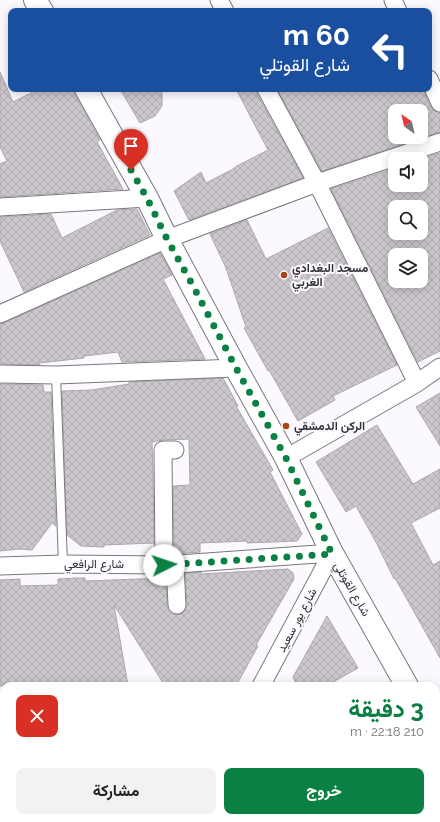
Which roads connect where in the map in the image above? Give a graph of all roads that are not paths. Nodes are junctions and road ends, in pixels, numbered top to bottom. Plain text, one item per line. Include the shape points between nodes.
1 (432, 86) edge
2 (88, 92) edge
3 (268, 92) edge
4 (440, 103) edge
5 (440, 142) edge
6 (316, 183) junction
7 (147, 198) junction
8 (0, 207) edge
9 (167, 239) junction
10 (0, 314) edge
11 (440, 367) edge
12 (236, 368) junction
13 (0, 374) edge
14 (56, 375) junction
15 (417, 383) junction
16 (175, 450) dead end
17 (286, 458) junction
18 (332, 554) junction
19 (63, 564) junction
20 (169, 564) junction
21 (0, 566) edge
22 (177, 605) dead end
23 (266, 682) edge
24 (405, 682) edge

1 - 4 street
2 - 7 street, شارع القوتلي
3 - 6 street
5 - 6 street
6 - 9 street
6 - 15 street
7 - 8 street
7 - 9 street, شارع القوتلي
9 - 10 street
9 - 12 street, شارع القوتلي
11 - 15 street
12 - 14 street
12 - 17 street, شارع القوتلي
13 - 14 street
14 - 19 lane
15 - 17 street
16 - 20 street via 163,450
17 - 18 street, شارع القوتلي
18 - 20 street, شارع الرافعي
18 - 23 street, شارع بور سعيد
18 - 24 street, شارع القوتلي
19 - 20 street, شارع الرافعي
19 - 21 street, شارع الرافعي
20 - 22 street

